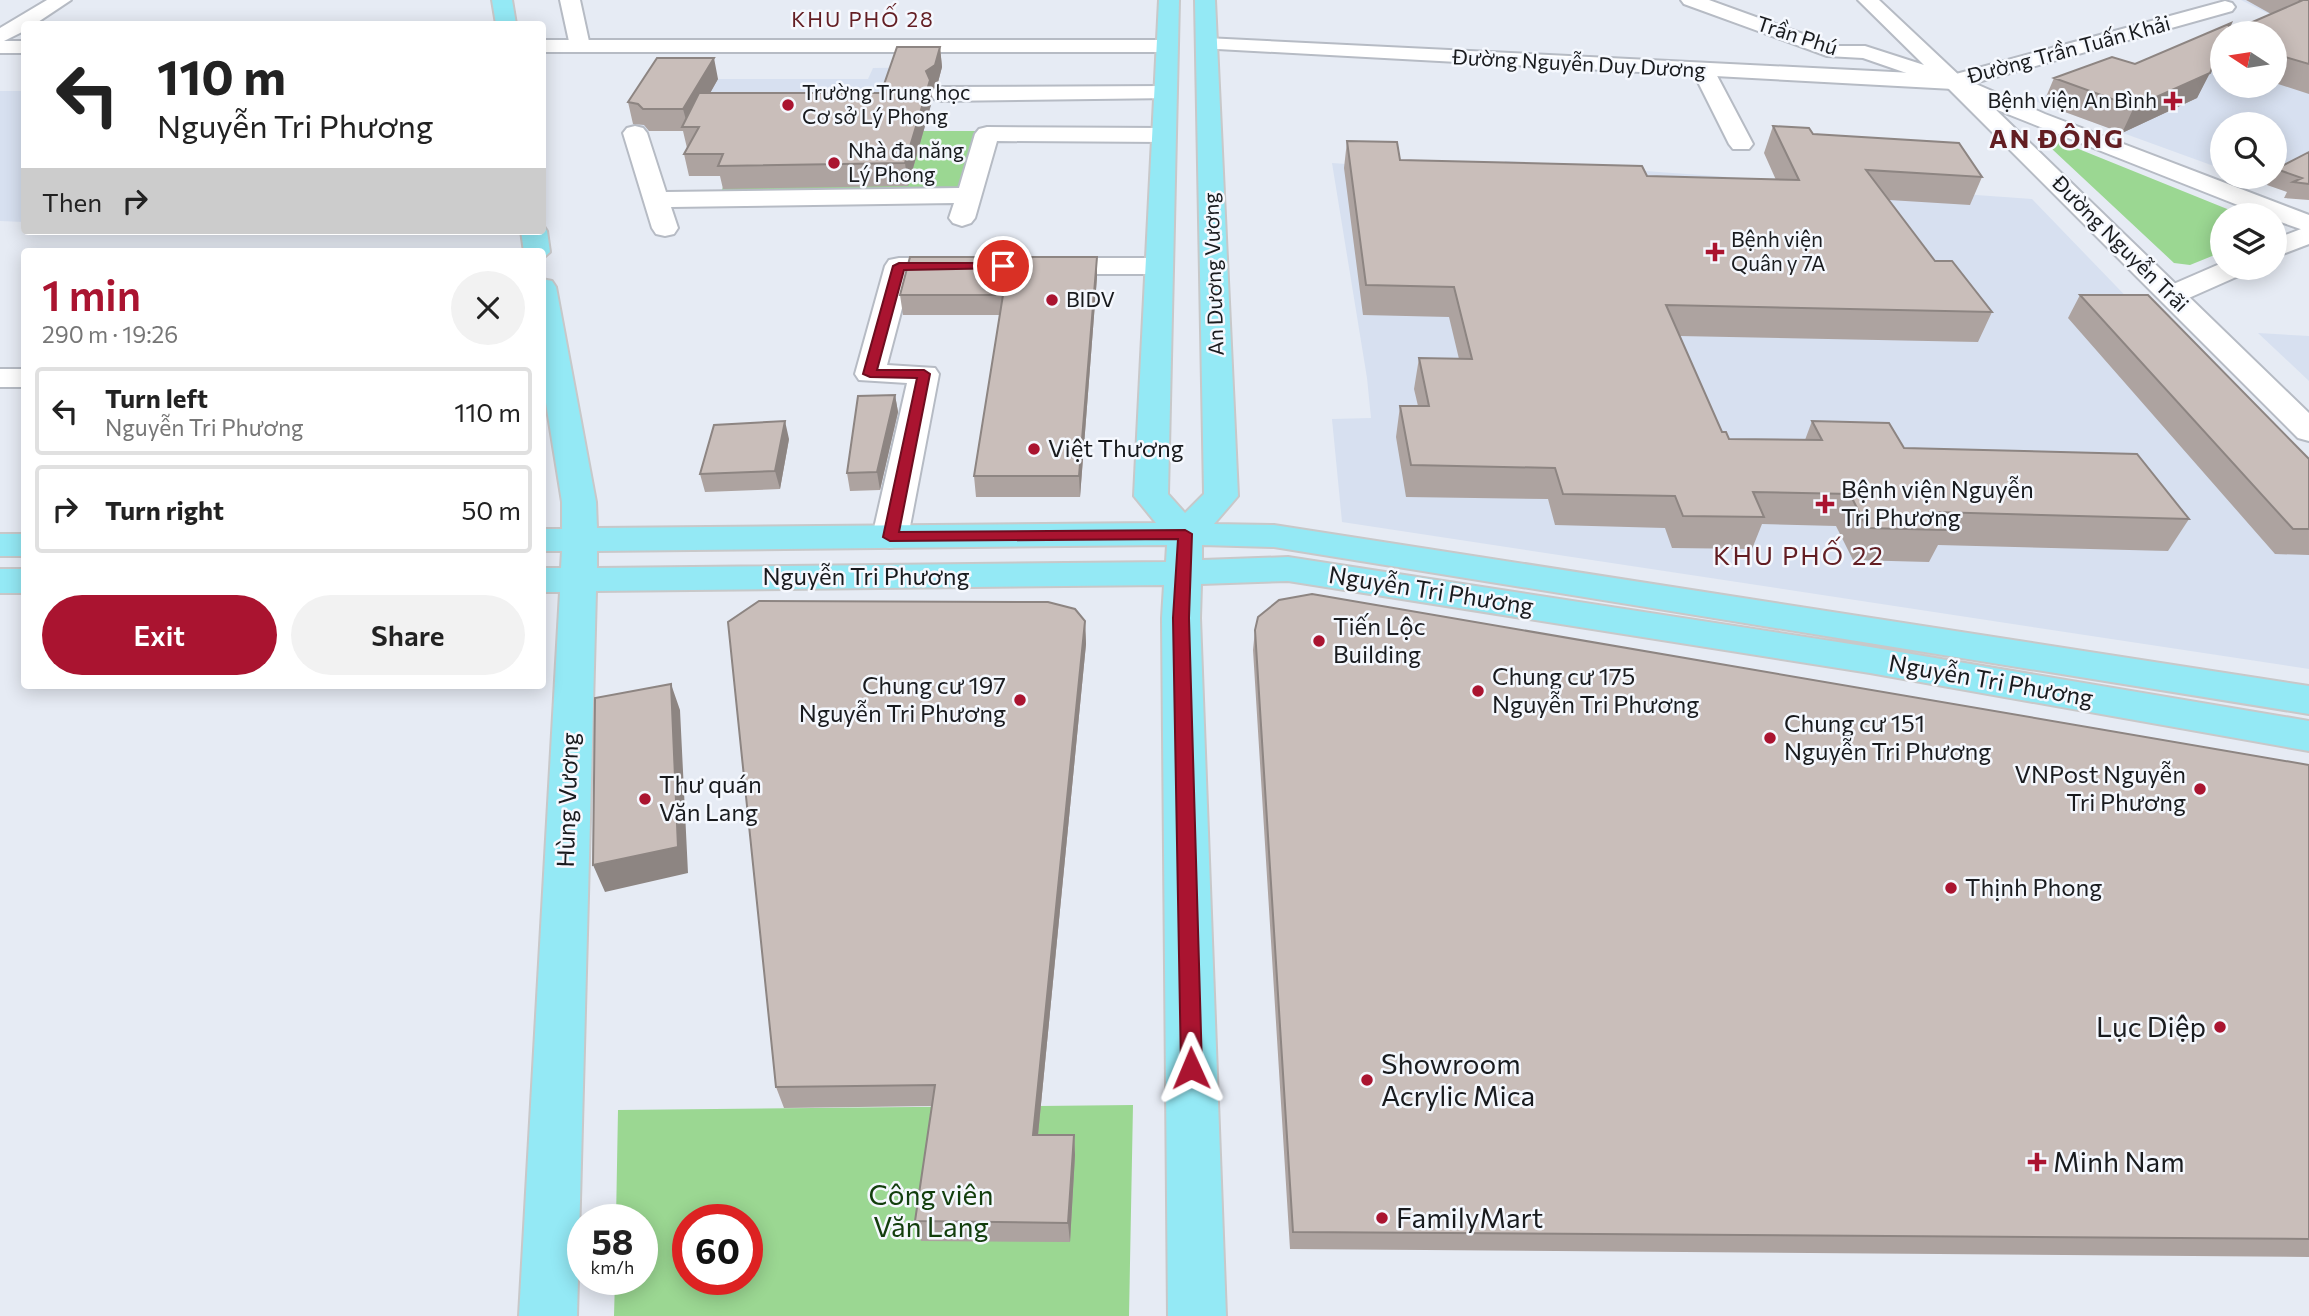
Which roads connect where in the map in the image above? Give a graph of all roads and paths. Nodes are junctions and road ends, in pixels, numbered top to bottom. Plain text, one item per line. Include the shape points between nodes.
1 (32, 0) edge
2 (61, 0) edge
3 (502, 0) edge
4 (570, 0) edge
5 (1169, 0) edge
6 (1205, 0) edge
7 (1691, 0) edge
8 (1735, 0) edge
9 (1868, 0) edge
10 (2225, 7) dead end
11 (0, 19) edge
12 (26, 21) edge
13 (506, 21) edge
14 (21, 24) edge
15 (0, 37) edge
16 (1206, 44) junction
17 (546, 46) edge
18 (580, 46) junction
19 (1167, 46) junction
20 (0, 47) edge
21 (21, 47) edge
22 (1865, 52) junction
23 (1703, 70) junction
24 (1953, 82) junction
25 (1166, 93) junction
26 (942, 94) dead end
27 (1207, 94) junction
28 (635, 133) edge
29 (1163, 135) junction
30 (1741, 144) dead end
31 (656, 201) junction
32 (2309, 224) edge
33 (665, 228) dead end
34 (2309, 234) edge
35 (2287, 244) edge
36 (981, 266) edge
37 (1022, 266) edge
38 (1159, 266) junction
39 (2210, 278) edge
40 (2172, 295) junction
41 (546, 310) edge
42 (0, 378) edge
43 (21, 378) edge
44 (2309, 430) edge
45 (890, 537) junction
46 (705, 538) junction
47 (546, 544) edge
48 (0, 545) edge
49 (21, 545) edge
50 (1183, 554) junction
51 (567, 566) edge
52 (707, 578) junction
53 (0, 581) edge
54 (21, 581) edge
55 (1866, 644) junction
56 (2309, 700) edge
57 (2309, 737) edge
58 (548, 1316) edge
59 (1197, 1316) edge

1 - 11 street
2 - 12 street
3 - 13 main road
4 - 18 street
5 - 19 main road
6 - 16 main road, An Dương Vương
7 - 22 street, Trần Phú via 1834,52
8 - 22 street, Trần Phú via 1846,38
9 - 24 street, Đường Nguyễn Trãi
10 - 24 street, Đường Trần Tuấn Khải
14 - 15 street
16 - 19 main road
16 - 23 street, Đường Nguyễn Duy Dương
16 - 27 main road, An Dương Vương
17 - 18 street
18 - 19 street
19 - 25 main road
20 - 21 street
22 - 24 street, Trần Phú
23 - 24 street, Đường Nguyễn Duy Dương
23 - 30 street
24 - 32 street via 2036,119
24 - 40 street, Đường Nguyễn Trãi
25 - 26 street
25 - 27 main road
25 - 29 main road
27 - 50 main road, An Dương Vương via 1221,496
28 - 31 street
29 - 31 street via 987,134 966,208
29 - 38 main road
31 - 33 street
34 - 35 street
36 - 45 street via 899,266 870,374 924,374
37 - 38 street
38 - 50 main road via 1151,496
39 - 40 street
40 - 44 street, Đường Nguyễn Trãi
41 - 51 main road, Hùng Vương via 579,502
42 - 43 street
45 - 46 main road, Nguyễn Tri Phương
45 - 50 main road, Nguyễn Tri Phương
46 - 51 main road, Nguyễn Tri Phương
46 - 52 main road
47 - 51 main road, Nguyễn Tri Phương
48 - 49 main road
50 - 52 main road, Nguyễn Tri Phương
50 - 55 main road, Nguyễn Tri Phương
50 - 59 main road
51 - 52 main road, Nguyễn Tri Phương
51 - 58 main road, Hùng Vương
53 - 54 main road
55 - 56 main road, Nguyễn Tri Phương
55 - 57 main road, Nguyễn Tri Phương

